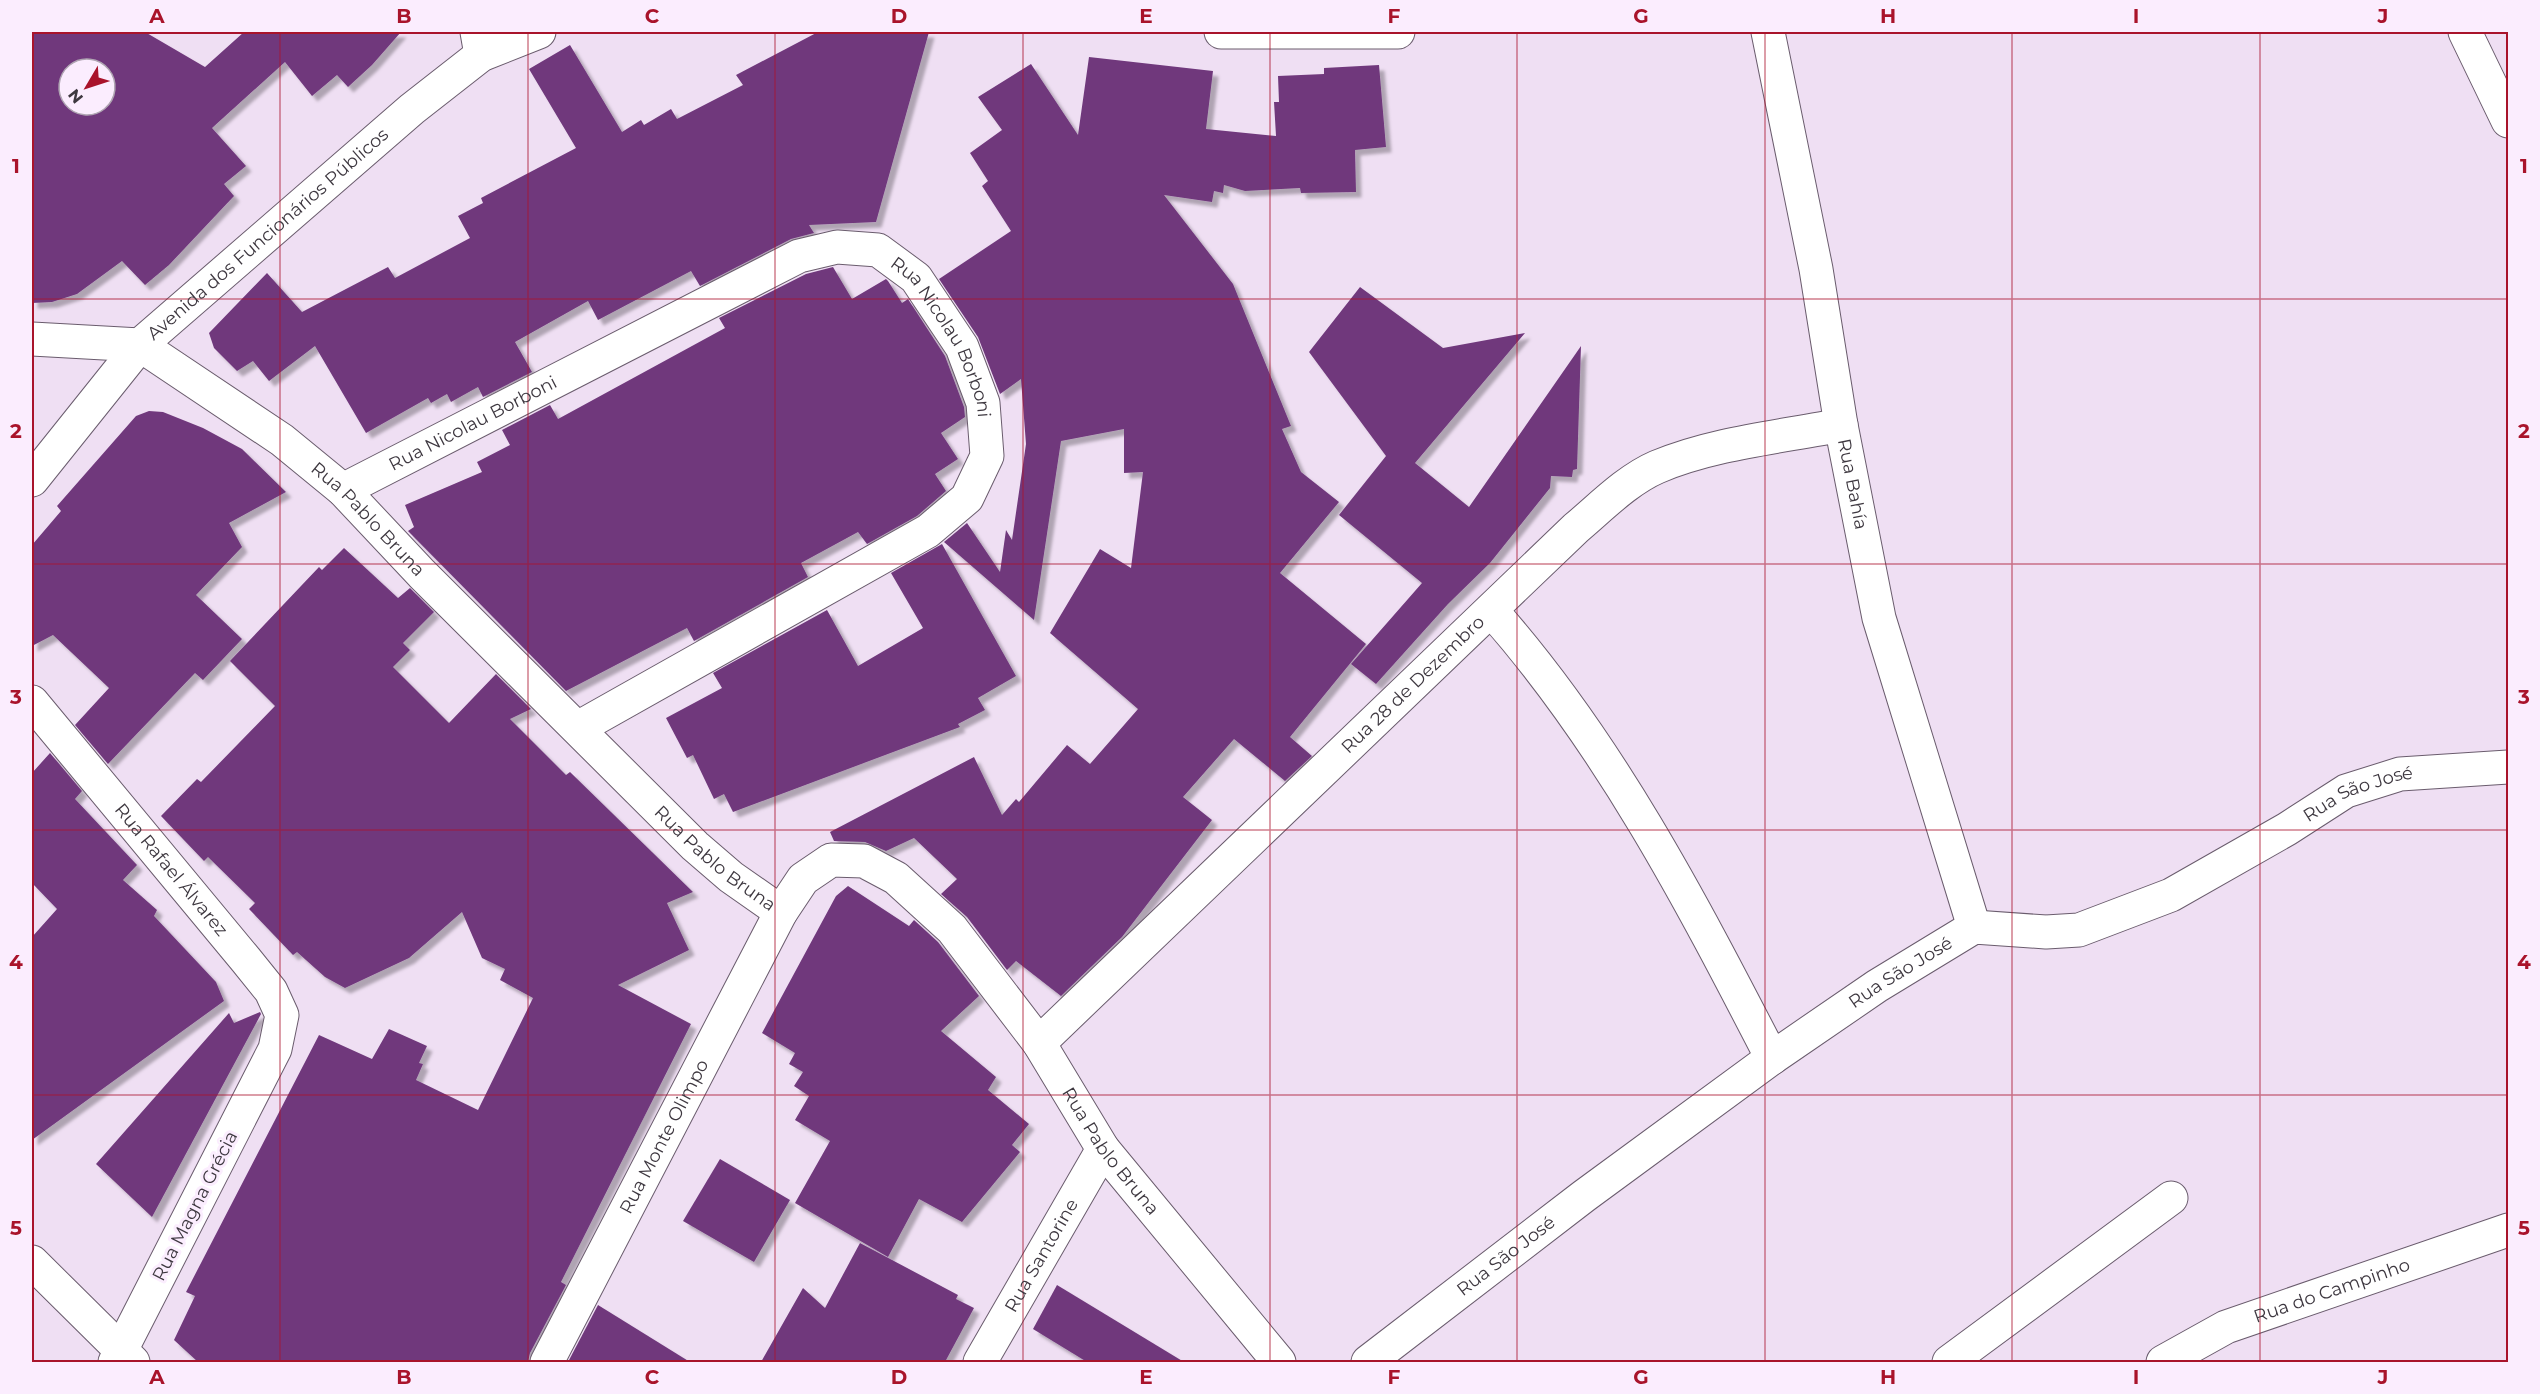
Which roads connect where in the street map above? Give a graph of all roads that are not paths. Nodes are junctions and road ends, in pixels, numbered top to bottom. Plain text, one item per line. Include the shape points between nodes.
1 (538, 32) edge
2 (1221, 32) edge
3 (1398, 32) edge
4 (1768, 32) edge
5 (2465, 32) edge
6 (479, 43) edge
7 (2508, 120) edge
8 (32, 339) edge
9 (140, 345) junction
10 (1841, 425) junction
11 (32, 480) edge
12 (343, 490) junction
13 (1491, 610) junction
14 (32, 702) edge
15 (578, 728) junction
16 (2508, 766) edge
17 (781, 912) junction
18 (1974, 927) junction
19 (1039, 1043) junction
20 (275, 1049) joint
21 (1772, 1058) junction
22 (1103, 1149) junction
23 (2171, 1198) dead end
24 (2508, 1230) edge
25 (32, 1262) edge
26 (123, 1359) edge
27 (547, 1362) edge
28 (980, 1362) edge
29 (1279, 1362) edge
30 (1368, 1362) edge
31 (1949, 1362) edge
32 (2163, 1362) edge

1 - 6 street, Avenida dos Funcionários Públicos
2 - 3 street
4 - 10 street, Rua Bahía via 1816,269
5 - 7 street
6 - 9 street, Avenida dos Funcionários Públicos via 412,109
8 - 9 street
9 - 11 street, Avenida dos Funcionários Públicos
9 - 12 street, Rua Pablo Bruna via 282,440
10 - 13 street, Rua 28 de Dezembro via 1707,450 1656,468 1576,528
10 - 18 street, Rua Bahía via 1879,618
12 - 15 street, Rua Pablo Bruna
12 - 15 street, Rua Nicolau Borboni via 799,256 837,247 878,250 916,278 962,347 983,403 987,456 967,498 928,531
13 - 19 street, Rua 28 de Dezembro
13 - 21 street via 1530,654 1613,772 1689,897
14 - 20 street, Rua Rafael Álvarez via 271,992 282,1015
15 - 17 street, Rua Pablo Bruna via 695,846
16 - 18 street, Rua São José via 2400,774 2346,791 2170,895 2079,930
17 - 19 street, Rua Pablo Bruna via 803,879 831,860 864,861 896,878 952,929
17 - 27 street, Rua Monte Olimpo
18 - 21 street, Rua São José via 1877,986
19 - 22 street, Rua Pablo Bruna
20 - 26 street, Rua Magna Grécia
21 - 30 street, Rua São José
22 - 28 street, Rua Santorine
22 - 29 street, Rua Pablo Bruna
23 - 31 street
24 - 32 street, Rua do Campinho via 2226,1327
25 - 26 street

